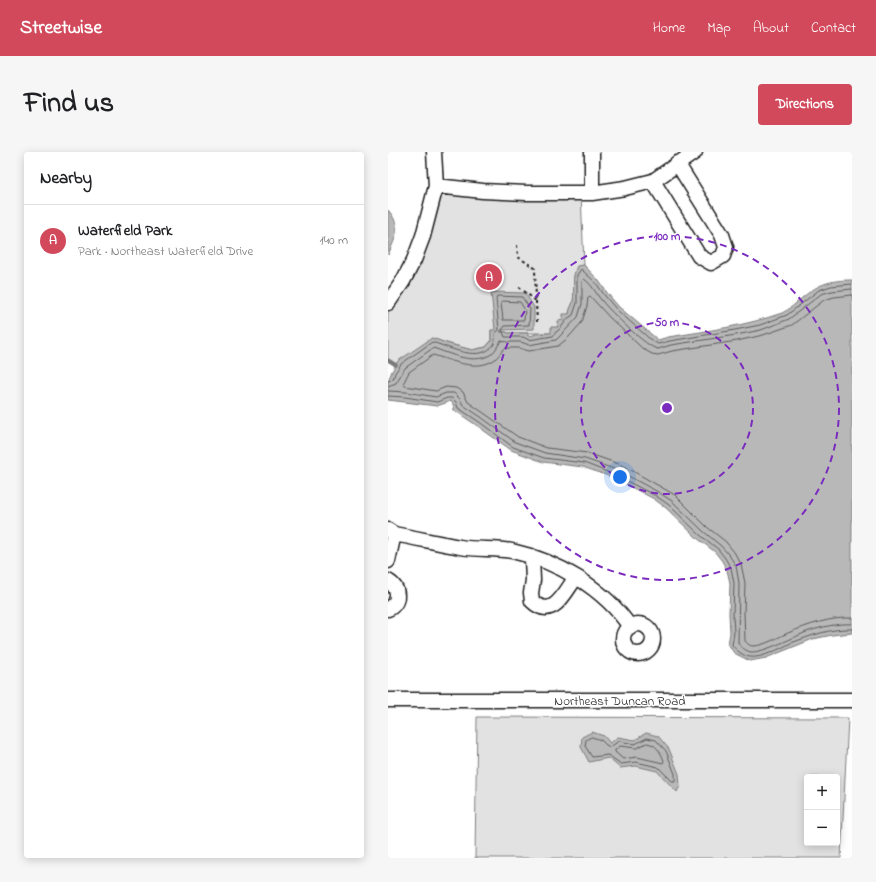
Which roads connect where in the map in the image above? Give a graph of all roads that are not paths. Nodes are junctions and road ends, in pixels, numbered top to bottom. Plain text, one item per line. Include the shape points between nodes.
1 (434, 152) edge
2 (592, 152) edge
3 (694, 152) edge
4 (677, 163) junction
5 (653, 181) junction
6 (436, 186) junction
7 (592, 193) junction
8 (388, 303) edge
9 (391, 532) edge
10 (532, 558) junction
11 (388, 561) edge
12 (576, 577) junction
13 (388, 582) edge
14 (388, 609) edge
15 (630, 626) dead end
16 (388, 700) edge
17 (852, 700) edge

1 - 6 street
2 - 7 street
3 - 4 street
4 - 5 street
4 - 5 street via 722,235 726,247 723,256 711,262 699,256
5 - 7 street
6 - 7 street via 527,193
6 - 8 street via 414,260
9 - 10 street via 462,547 511,551
9 - 11 street
10 - 12 street
10 - 12 street via 531,593 536,606 546,609 556,605
12 - 15 street via 596,590 622,614
13 - 14 street via 396,588 398,598
16 - 17 street, Northeast Duncan Road

